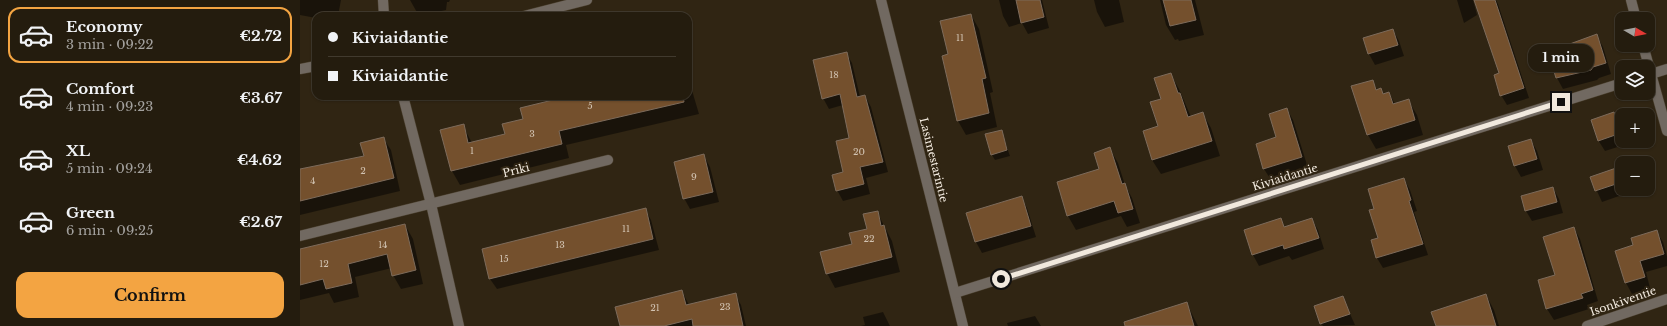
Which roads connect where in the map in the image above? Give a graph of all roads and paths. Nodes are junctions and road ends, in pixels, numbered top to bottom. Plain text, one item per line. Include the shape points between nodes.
1 (383, 0) edge
2 (587, 0) edge
3 (881, 0) edge
4 (1631, 0) edge
5 (384, 12) edge
6 (540, 12) edge
7 (1634, 12) edge
8 (312, 67) edge
9 (300, 69) edge
10 (1667, 69) edge
11 (1655, 72) edge
12 (1615, 85) edge
13 (1655, 93) edge
14 (404, 100) edge
15 (1667, 131) edge
16 (608, 160) dead end
17 (431, 204) junction
18 (300, 236) edge
19 (956, 293) junction
20 (1667, 299) edge
21 (459, 326) edge
22 (963, 326) edge
23 (1587, 326) edge

1 - 5 street
2 - 6 street
3 - 19 street, Lasimestarintie
4 - 7 street
8 - 9 street
10 - 11 street
12 - 19 street, Kiviaidantie
13 - 15 street
14 - 17 street
16 - 17 street, Priki
17 - 18 street, Priki
17 - 21 street
19 - 22 street, Lasimestarintie
20 - 23 street, Isonkiventie

